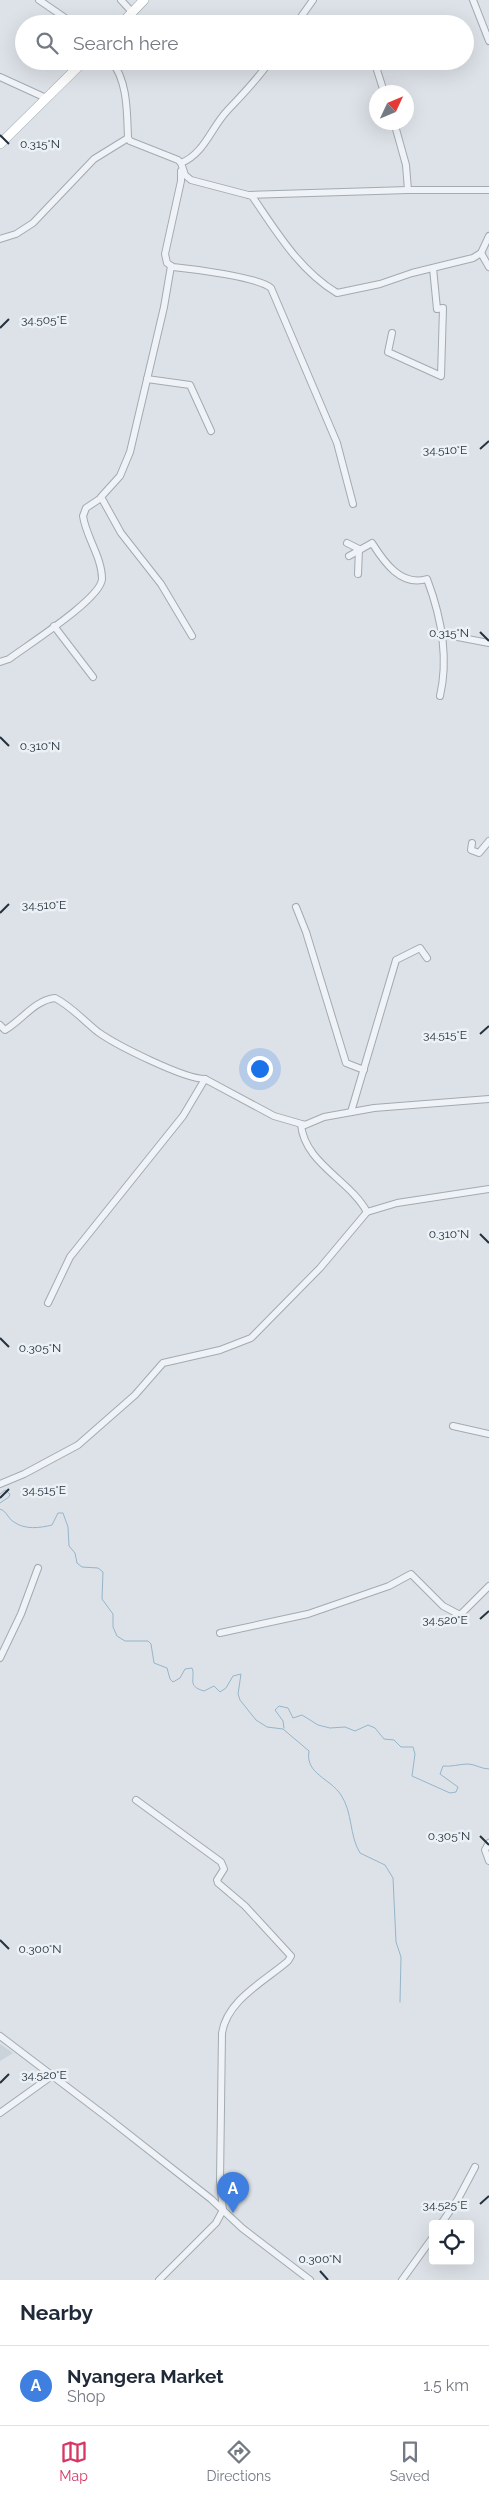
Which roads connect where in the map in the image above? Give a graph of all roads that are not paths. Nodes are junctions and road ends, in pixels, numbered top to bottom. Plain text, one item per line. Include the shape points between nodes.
1 (39, 0) edge
2 (120, 0) edge
3 (144, 0) edge
4 (313, 0) edge
5 (473, 0) edge
6 (132, 12) junction
7 (61, 15) edge
8 (129, 15) edge
9 (302, 15) edge
10 (489, 41) edge
11 (75, 70) edge
12 (117, 70) edge
13 (263, 70) edge
14 (378, 70) dead end
15 (0, 78) edge
16 (382, 85) edge
17 (46, 98) junction
18 (396, 130) edge
19 (128, 138) junction
20 (0, 144) edge
21 (181, 163) junction
22 (408, 190) junction
23 (489, 190) edge
24 (250, 195) junction
25 (489, 236) edge
26 (0, 239) edge
27 (480, 253) junction
28 (171, 266) junction
29 (489, 267) edge
30 (433, 268) junction
31 (392, 333) dead end
32 (148, 378) junction
33 (211, 431) dead end
34 (101, 498) junction
35 (353, 504) dead end
36 (347, 543) dead end
37 (359, 549) junction
38 (349, 556) dead end
39 (358, 574) dead end
40 (54, 626) junction
41 (442, 634) junction
42 (192, 636) dead end
43 (489, 642) edge
44 (0, 662) edge
45 (92, 676) dead end
46 (440, 696) dead end
47 (489, 841) edge
48 (472, 843) dead end
49 (296, 907) dead end
50 (427, 958) dead end
51 (0, 1025) edge
52 (364, 1070) junction
53 (205, 1079) junction
54 (489, 1099) edge
55 (351, 1112) junction
56 (301, 1124) junction
57 (489, 1189) edge
58 (367, 1212) junction
59 (48, 1303) dead end
60 (453, 1426) dead end
61 (489, 1434) edge
62 (0, 1484) edge
63 (38, 1568) dead end
64 (489, 1586) edge
65 (220, 1633) dead end
66 (0, 1658) edge
67 (136, 1800) dead end
68 (489, 1843) edge
69 (489, 1861) edge
70 (0, 2036) edge
71 (53, 2075) junction
72 (0, 2112) edge
73 (475, 2167) dead end
74 (223, 2210) junction
75 (444, 2220) edge
76 (429, 2243) edge
77 (158, 2280) edge
78 (310, 2280) edge
79 (402, 2280) edge

1 - 7 street
2 - 6 street
3 - 6 main road
4 - 9 street
5 - 10 street
6 - 8 main road
11 - 17 main road
12 - 19 street via 123,89
13 - 21 street via 222,116 204,145 192,158
14 - 16 street
15 - 17 street
17 - 20 main road
18 - 22 street via 406,165
19 - 21 street via 132,143
19 - 26 street via 94,159 33,223
21 - 24 street via 188,179
21 - 28 street via 181,181 165,254
22 - 23 street
22 - 24 street
24 - 30 street via 283,243 336,293
25 - 27 street
27 - 29 street
27 - 30 street via 473,258
28 - 32 street
28 - 35 street via 244,279 271,288 337,444
30 - 31 street via 437,309 443,308 441,376 388,352
32 - 33 street via 190,385
32 - 34 street via 125,466 120,478
34 - 40 street via 86,508 82,516 99,561 101,585 89,600
34 - 42 street via 121,533 161,584
36 - 37 street
37 - 38 street
37 - 39 street
37 - 41 street via 372,544 396,574 410,579 427,578
40 - 44 street
40 - 45 street
41 - 43 street
41 - 46 street via 444,673
47 - 48 street via 479,852 471,850
49 - 52 street via 346,1063
50 - 52 street via 420,948 396,960
51 - 53 street via 5,1030 37,1004 55,998 111,1040 177,1072
52 - 55 street
53 - 56 street via 274,1116
53 - 59 street via 183,1116 70,1257
54 - 55 street
55 - 56 street
56 - 58 street via 303,1139 310,1149 358,1198
57 - 58 street via 397,1202
58 - 62 street via 320,1268 251,1338 220,1350 163,1363 129,1400 78,1445 46,1464
60 - 61 street
63 - 66 street
64 - 65 street via 460,1615 443,1606 411,1574 389,1586 308,1614
67 - 74 street via 221,1862 224,1869 218,1883 245,1906 290,1956 236,2005 225,2020 222,2033 220,2180
68 - 69 street via 485,1850
70 - 71 street
71 - 72 street
71 - 74 street
73 - 75 street
74 - 77 street via 216,2223
74 - 78 street
76 - 79 street

